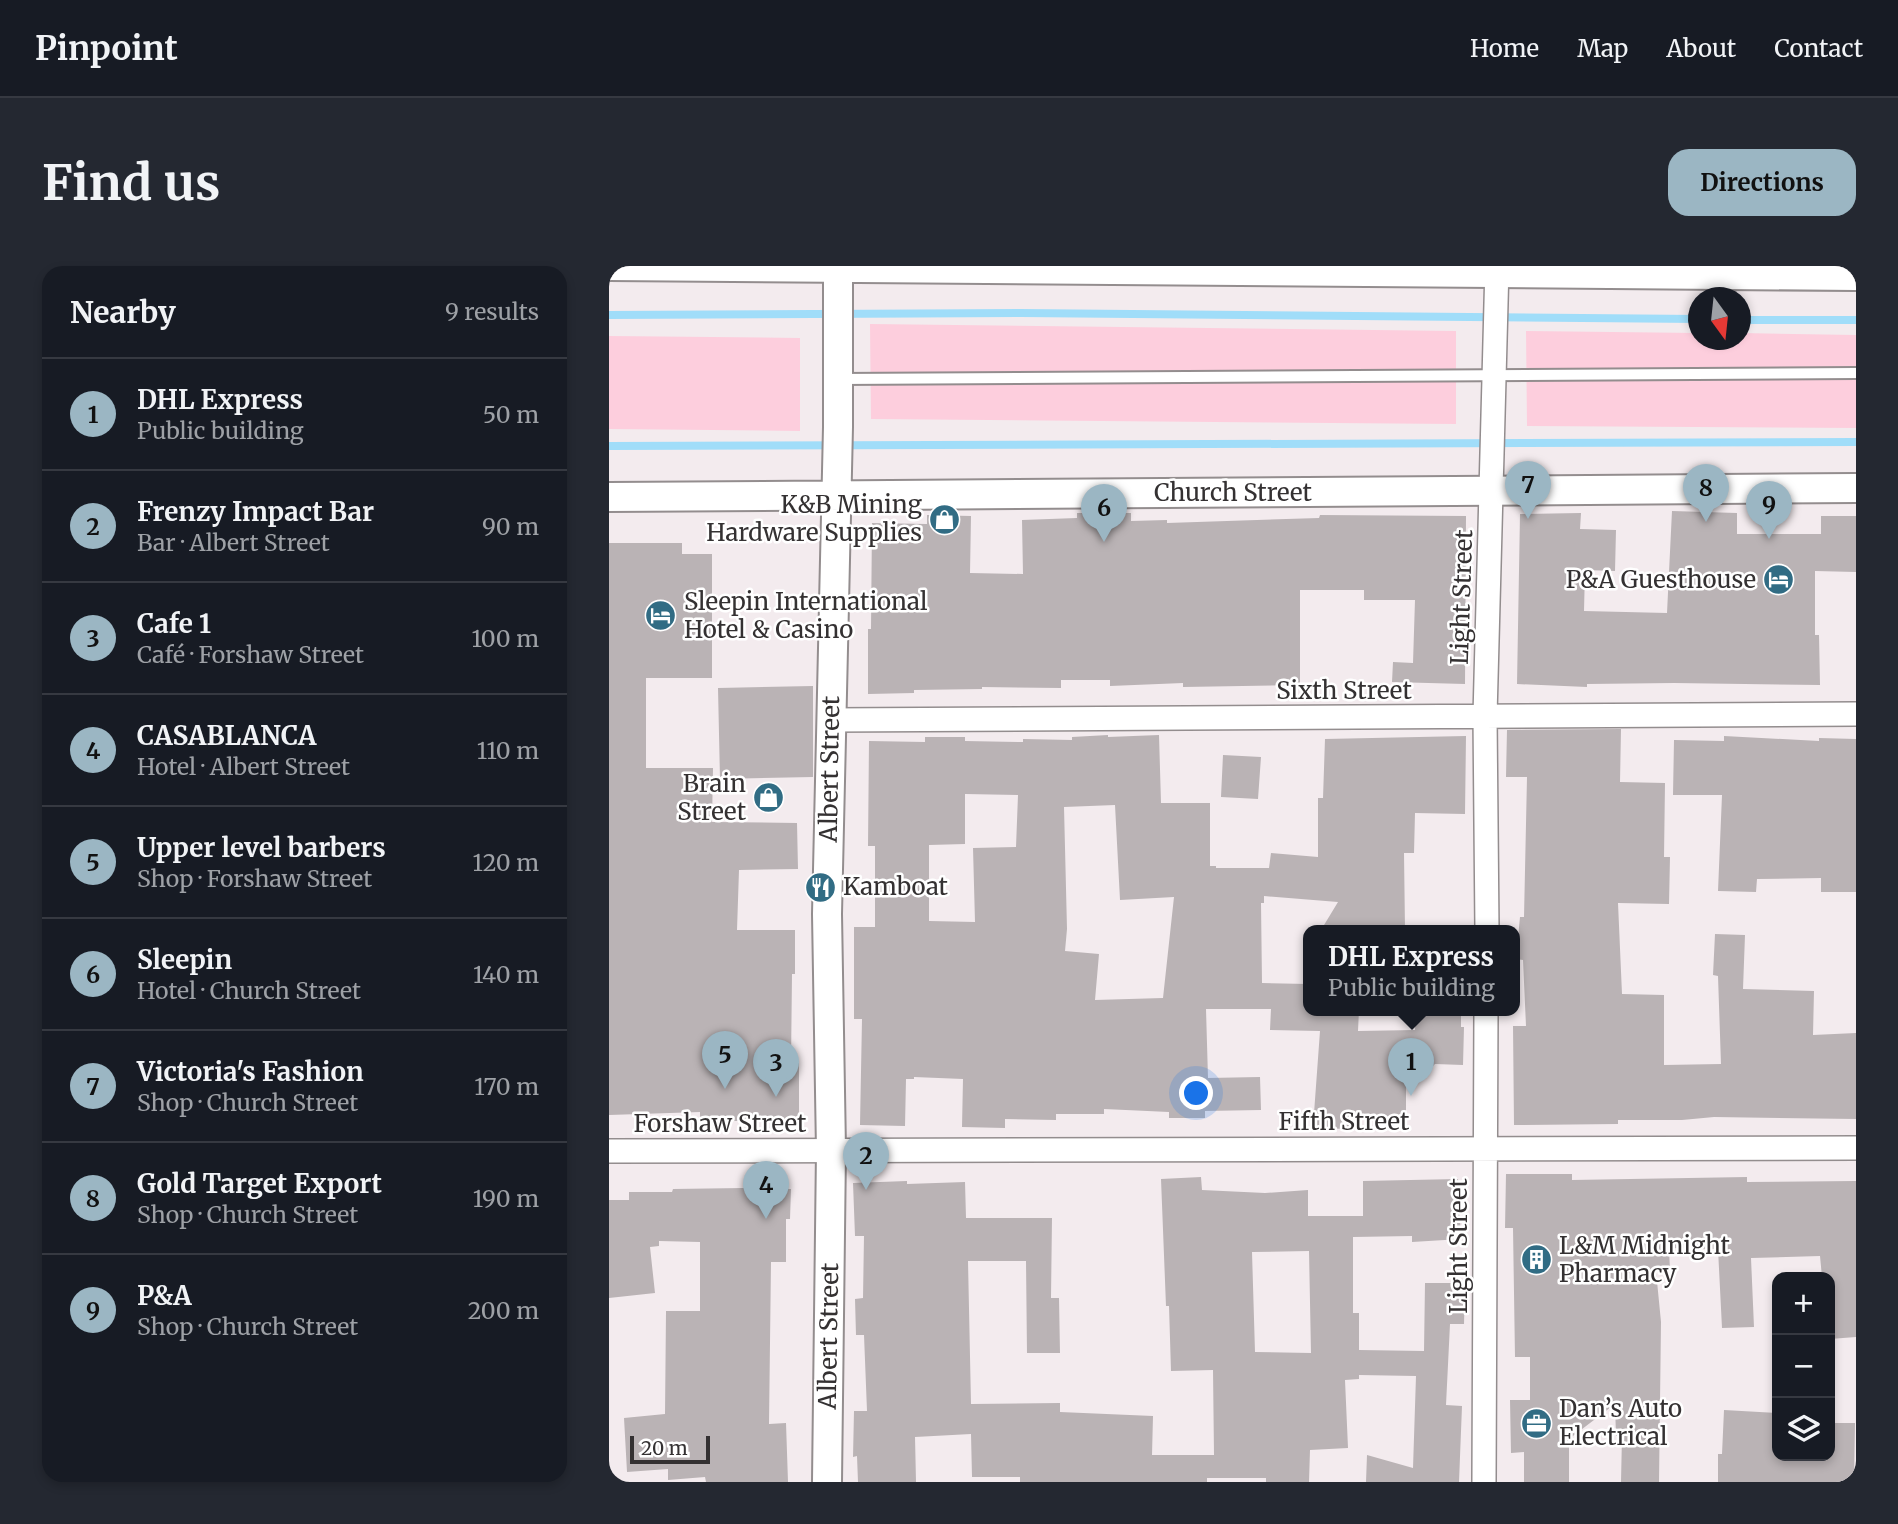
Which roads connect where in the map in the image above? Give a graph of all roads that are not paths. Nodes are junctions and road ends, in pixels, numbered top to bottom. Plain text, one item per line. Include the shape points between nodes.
1 (609, 266) edge
2 (838, 267) edge
3 (1497, 270) edge
4 (1856, 276) edge
5 (1856, 373) edge
6 (1495, 376) junction
7 (838, 379) junction
8 (1856, 488) edge
9 (1491, 491) junction
10 (835, 496) junction
11 (609, 497) edge
12 (1856, 714) edge
13 (1485, 716) junction
14 (831, 720) junction
15 (1487, 925) edge
16 (1486, 1016) edge
17 (1486, 1148) junction
18 (1856, 1148) edge
19 (831, 1150) junction
20 (609, 1151) edge
21 (827, 1482) edge
22 (1484, 1482) edge

1 - 2 street
2 - 3 street
2 - 7 street, Albert Street
3 - 4 street
3 - 6 street, Light Street
5 - 6 lane
6 - 7 lane
6 - 9 street, Light Street
7 - 10 street, Albert Street
8 - 9 street, Church Street
9 - 10 street, Church Street
9 - 13 street, Light Street
10 - 11 street, Church Street
10 - 14 street, Albert Street
12 - 13 street, Sixth Street
13 - 14 street, Sixth Street
13 - 15 street, Light Street
14 - 19 street, Albert Street
16 - 17 street, Light Street
17 - 18 street, Fifth Street
17 - 19 street, Fifth Street
17 - 22 street, Light Street
19 - 20 street, Forshaw Street
19 - 21 street, Albert Street

